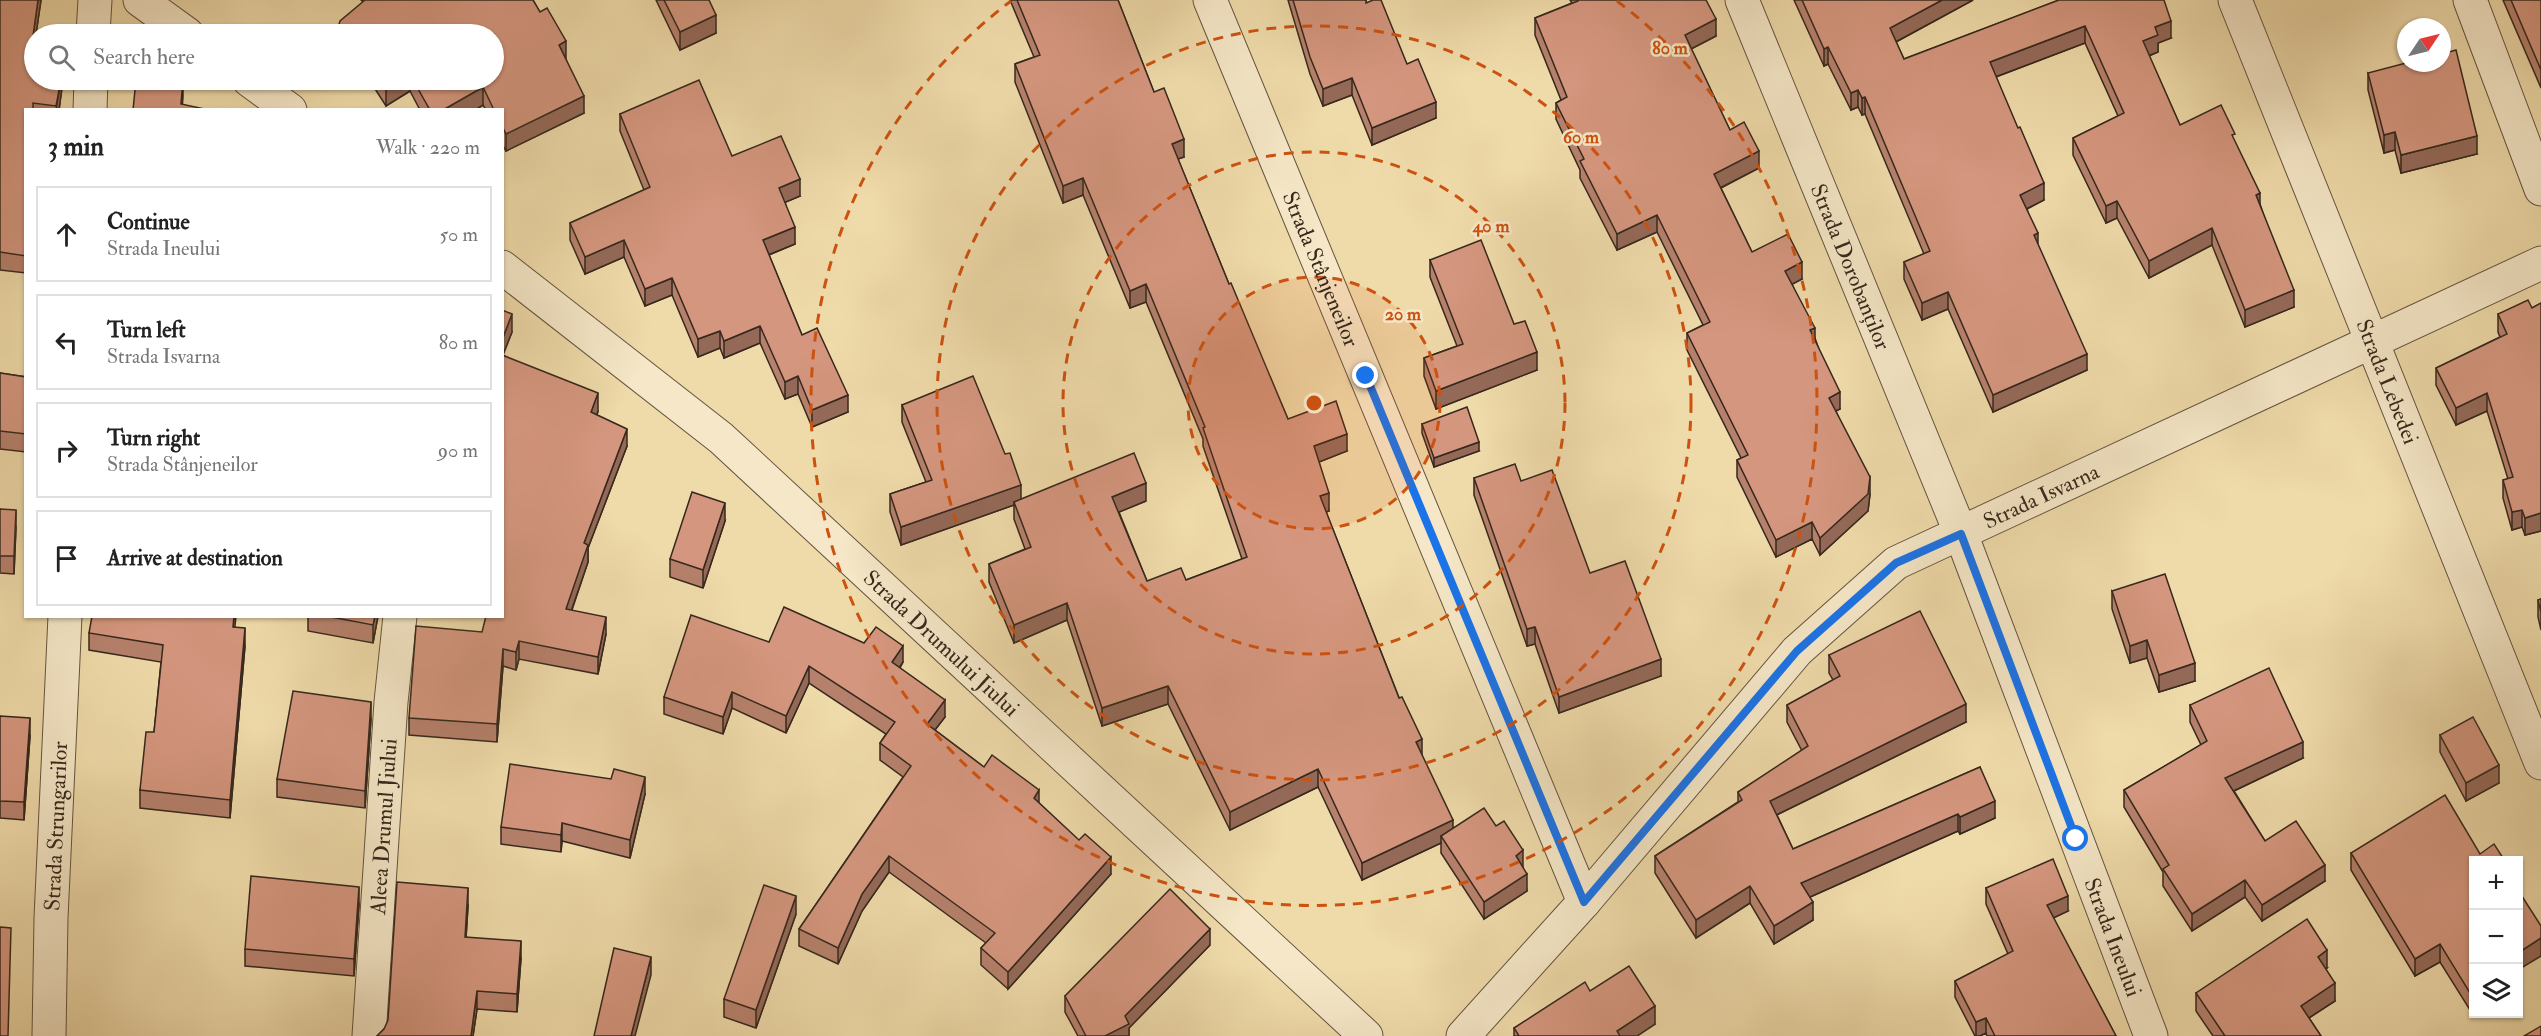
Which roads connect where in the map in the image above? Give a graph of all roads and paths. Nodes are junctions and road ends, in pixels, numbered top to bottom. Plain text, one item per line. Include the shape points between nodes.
1 (95, 0) edge
2 (140, 0) edge
3 (1210, 0) edge
4 (1742, 0) edge
5 (2235, 0) edge
6 (2470, 0) edge
7 (94, 24) edge
8 (174, 24) edge
9 (91, 90) edge
10 (263, 90) edge
11 (90, 108) edge
12 (287, 108) edge
13 (2541, 189) edge
14 (2541, 263) edge
15 (504, 269) edge
16 (2373, 343) junction
17 (1961, 534) junction
18 (65, 618) edge
19 (400, 618) edge
20 (2541, 763) edge
21 (1584, 902) junction
22 (49, 1036) edge
23 (369, 1036) edge
24 (1366, 1036) edge
25 (1464, 1036) edge
26 (2151, 1036) edge

1 - 7 street
2 - 8 street
3 - 21 street, Strada Stânjeneilor
4 - 17 street, Strada Dorobanților
5 - 16 street, Strada Lebedei
6 - 13 street
9 - 11 street
10 - 12 street
14 - 16 street, Strada Isvarna
15 - 24 street, Strada Drumului Jiului via 721,438
16 - 17 street, Strada Isvarna
16 - 20 street, Strada Lebedei
17 - 21 street, Strada Isvarna via 1896,563 1797,651
17 - 26 street, Strada Ineului
18 - 22 street, Strada Strungarilor
19 - 23 street, Aleea Drumul Jiului
21 - 25 street, Strada Isvarna

